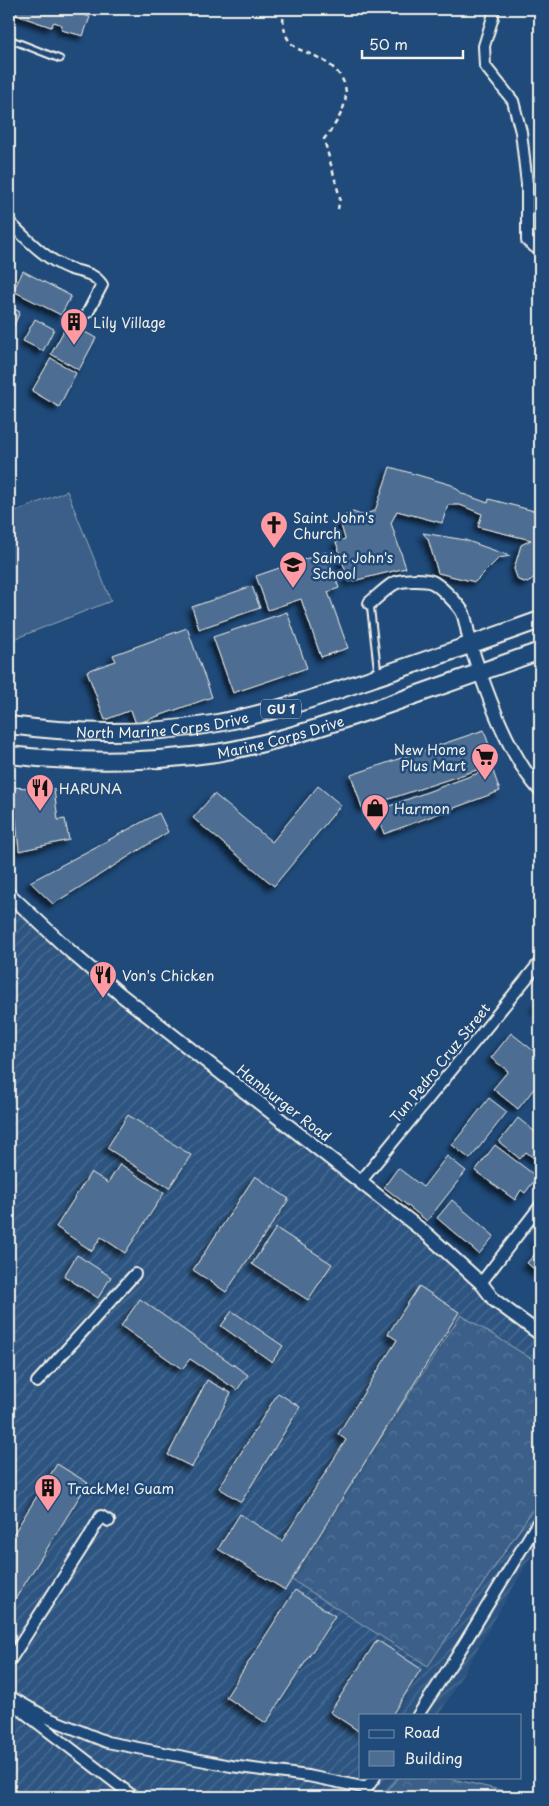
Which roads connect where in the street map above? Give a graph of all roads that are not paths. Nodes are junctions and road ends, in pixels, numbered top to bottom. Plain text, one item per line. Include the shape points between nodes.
1 (493, 9) edge
2 (9, 39) edge
3 (60, 58) dead end
4 (9, 222) edge
5 (540, 251) edge
6 (88, 312) dead end
7 (370, 603) joint
8 (540, 620) edge
9 (471, 645) junction
10 (540, 651) edge
11 (480, 672) junction
12 (378, 677) junction
13 (9, 726) edge
14 (9, 754) edge
15 (540, 790) edge
16 (9, 894) edge
17 (540, 962) edge
18 (361, 1181) junction
19 (540, 1206) edge
20 (134, 1274) dead end
21 (481, 1282) junction
22 (540, 1334) edge
23 (38, 1382) dead end
24 (540, 1519) edge
25 (110, 1521) dead end
26 (9, 1662) edge
27 (9, 1698) edge
28 (419, 1714) edge
29 (374, 1778) edge
30 (366, 1792) edge
31 (134, 1797) edge

1 - 5 street via 484,46 485,66 513,100 521,132 527,184 527,241
2 - 3 lane
4 - 6 street via 53,260 99,279 102,285
7 - 9 street via 395,582 433,582 462,612
7 - 12 lane
8 - 9 main road, North Marine Corps Drive / GU 1
9 - 11 street
9 - 12 main road, North Marine Corps Drive / GU 1
10 - 11 main road, Marine Corps Drive / GU 1
11 - 14 main road, Marine Corps Drive / GU 1 via 292,736 217,752 158,760 97,761
11 - 15 street via 519,763
12 - 13 main road, North Marine Corps Drive / GU 1 via 284,708 212,724 155,731 98,732
16 - 18 street, Hamburger Road via 120,994
17 - 18 street, Tun Pedro Cruz Street
18 - 21 street, Hamburger Road
19 - 21 street
20 - 23 street
21 - 22 street, Hamburger Road via 494,1300
24 - 28 street
25 - 26 street via 101,1516
27 - 30 street via 107,1742 230,1766 308,1776
27 - 31 street
29 - 30 street

